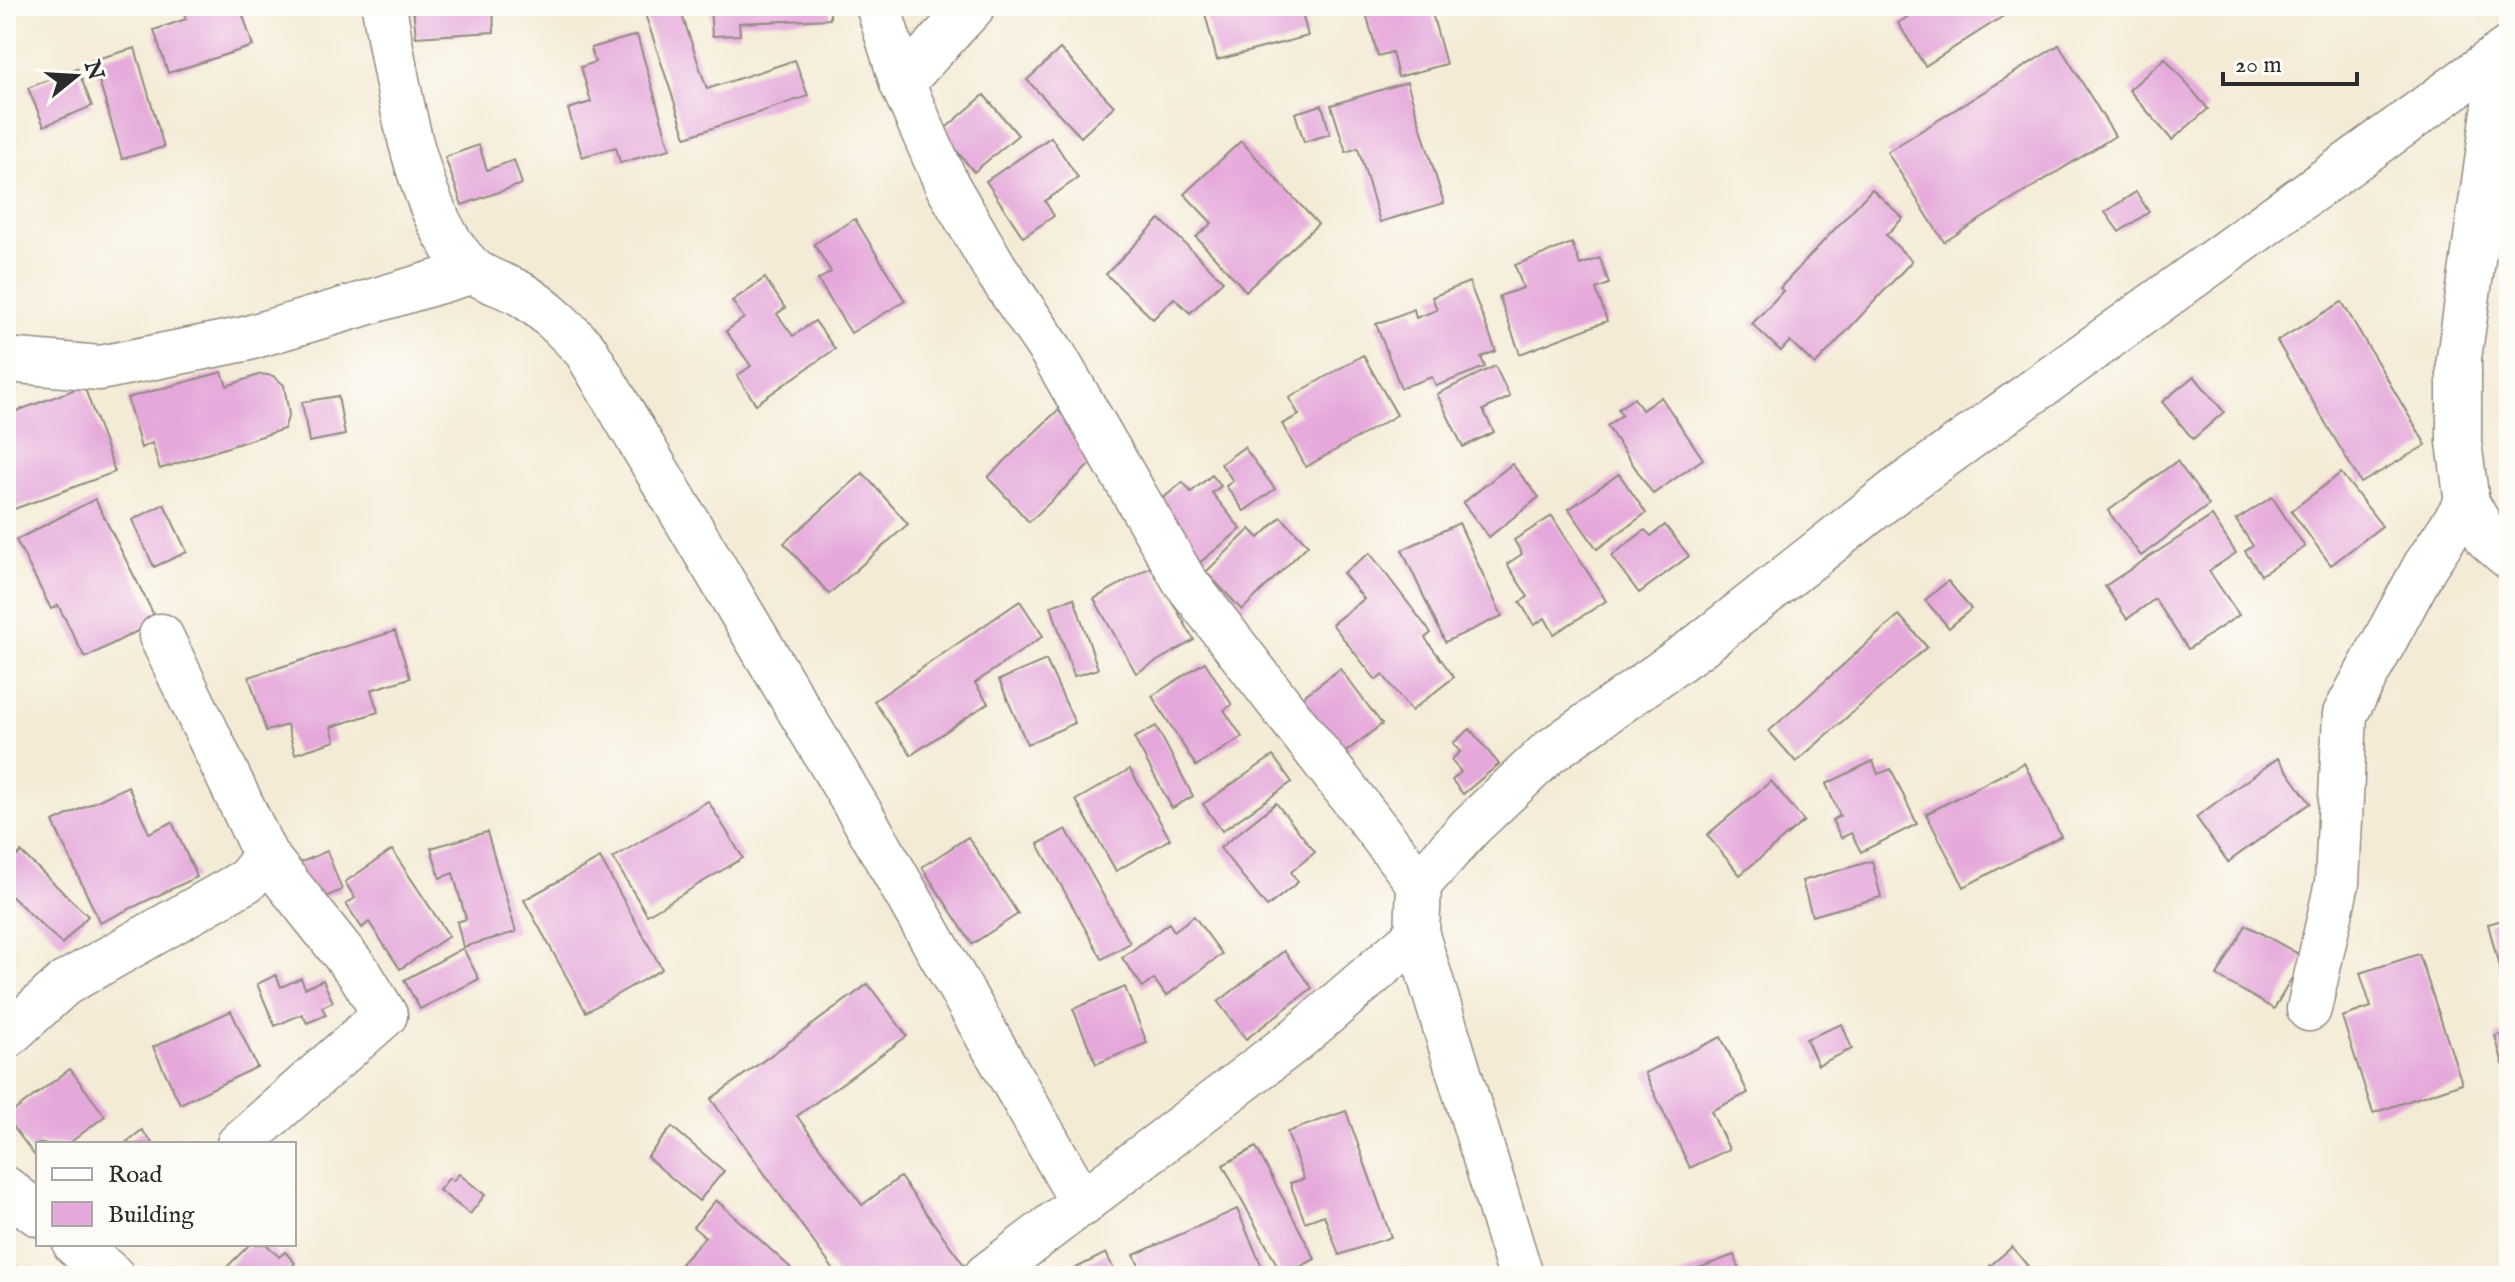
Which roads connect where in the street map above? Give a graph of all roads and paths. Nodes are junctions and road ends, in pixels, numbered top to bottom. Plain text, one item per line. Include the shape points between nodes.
1 (384, 6) edge
2 (878, 6) edge
3 (973, 6) edge
4 (2506, 52) edge
5 (902, 83) junction
6 (474, 271) junction
7 (6, 360) edge
8 (2467, 503) junction
9 (2509, 557) edge
10 (161, 636) dead end
11 (266, 856) junction
12 (1419, 884) junction
13 (1417, 935) junction
14 (2309, 1009) dead end
15 (6, 1037) edge
16 (241, 1142) edge
17 (6, 1189) edge
18 (1083, 1204) junction
19 (36, 1212) edge
20 (986, 1276) edge
21 (1521, 1276) edge

1 - 6 street via 395,72 443,235
2 - 5 street
3 - 5 street
4 - 8 street via 2459,358 2459,442
4 - 12 street via 1897,490 1699,646 1548,753
5 - 12 street via 947,185 1054,355 1184,580
6 - 7 street via 245,339 100,368
6 - 18 street via 522,294 586,351 865,821
8 - 9 street via 2488,539
8 - 14 street via 2425,566 2345,714 2337,883
10 - 11 street
11 - 15 street via 247,880 64,984
11 - 16 street via 360,974 385,1015
12 - 13 street
13 - 18 street via 1298,1038
13 - 21 street
17 - 19 street
18 - 20 street

